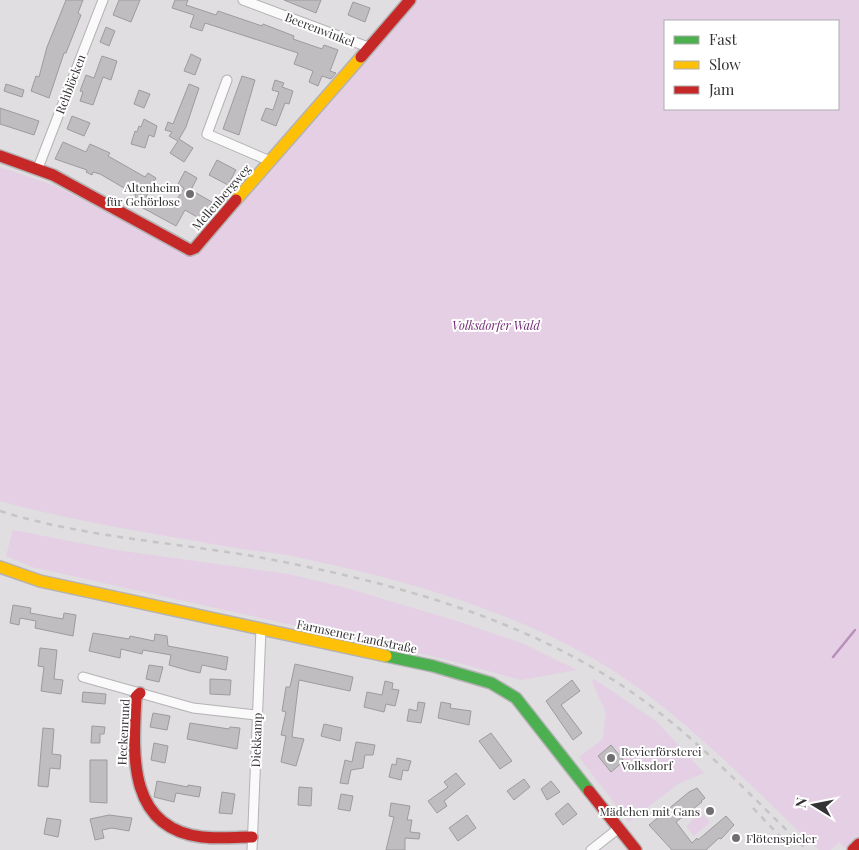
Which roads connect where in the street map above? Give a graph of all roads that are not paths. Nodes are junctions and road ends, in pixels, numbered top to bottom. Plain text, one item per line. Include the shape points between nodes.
1 (103, 0) edge
2 (243, 0) edge
3 (410, 0) edge
4 (368, 48) junction
5 (227, 80) dead end
6 (0, 156) edge
7 (270, 161) junction
8 (38, 168) junction
9 (0, 567) edge
10 (261, 629) junction
11 (83, 677) dead end
12 (140, 693) junction
13 (256, 715) junction
14 (620, 828) junction
15 (252, 837) junction
16 (859, 844) edge
17 (252, 850) edge
18 (591, 850) edge
19 (636, 850) edge
20 (853, 850) edge

1 - 8 street, Rehblöcken
2 - 4 street, Beerenwinkel
3 - 4 street, Mellenbergweg
4 - 7 street, Mellenbergweg
5 - 7 street via 207,134
6 - 8 street, Mellenbergweg
7 - 8 street, Mellenbergweg via 190,250
9 - 10 street, Farmsener Landstraße via 49,583
10 - 13 street, Diekkamp
10 - 14 street, Farmsener Landstraße via 458,672 502,688 532,715
11 - 12 street, Heckenrund
12 - 13 street, Heckenrund via 193,708
12 - 15 street, Heckenrund via 136,697 134,759 135,777 145,803 167,826 196,836
13 - 15 street, Diekkamp
14 - 18 street
14 - 19 street, Farmsener Landstraße
15 - 17 street, Diekkamp
16 - 20 street

